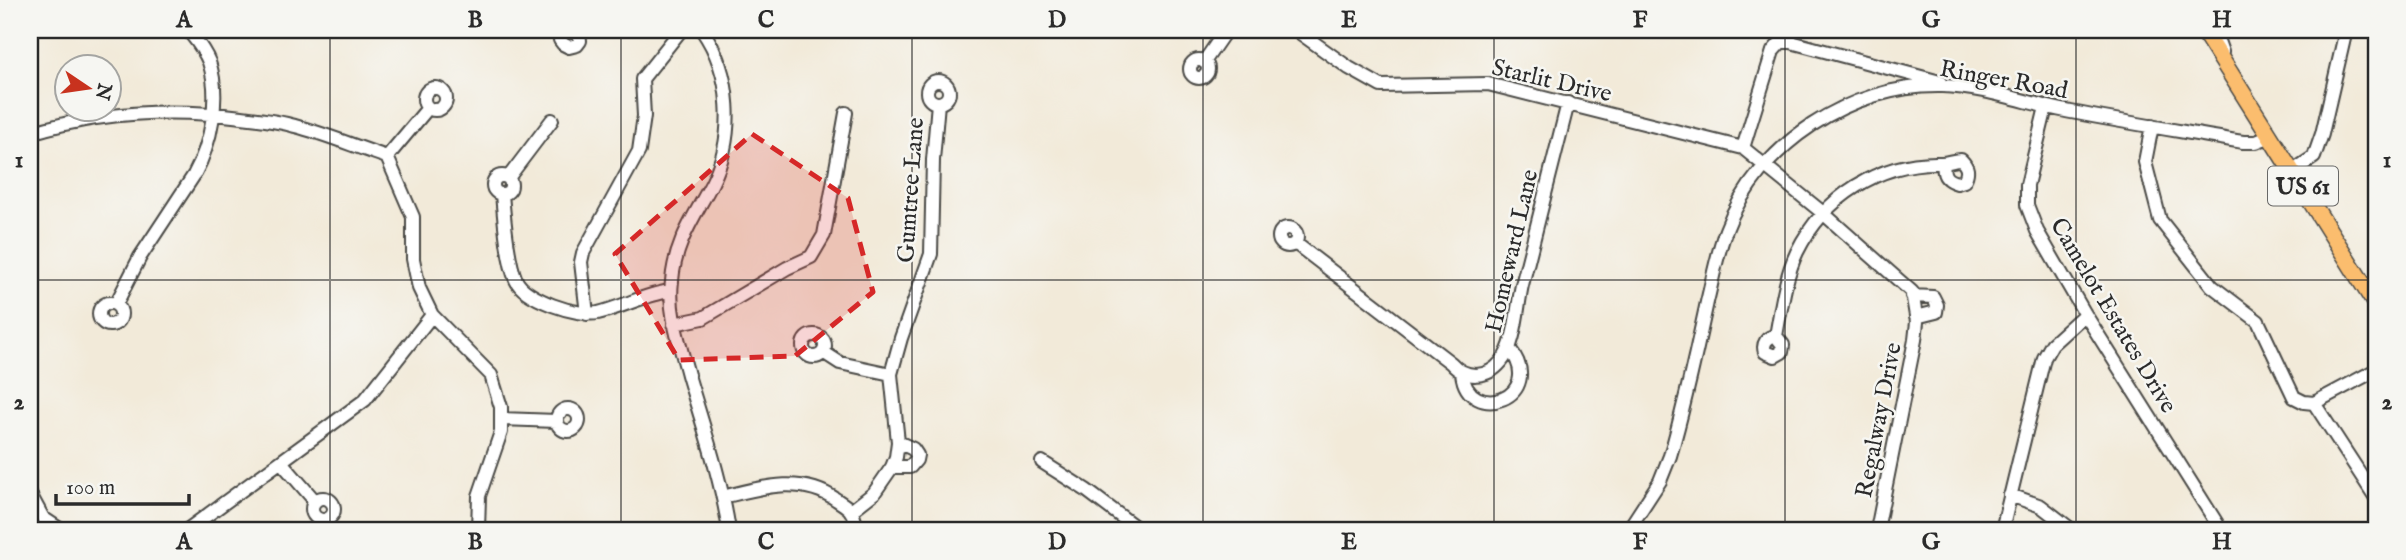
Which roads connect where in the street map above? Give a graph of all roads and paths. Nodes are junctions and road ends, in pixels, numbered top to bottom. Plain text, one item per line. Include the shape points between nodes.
1 (188, 30) edge
2 (562, 30) edge
3 (579, 30) edge
4 (681, 30) edge
5 (702, 30) edge
6 (1226, 30) edge
7 (1296, 30) edge
8 (2203, 30) edge
9 (2214, 30) edge
10 (2346, 30) edge
11 (1204, 62) dead end
12 (2227, 68) junction
13 (1954, 86) junction
14 (937, 103) dead end
15 (1568, 103) junction
16 (2046, 107) junction
17 (428, 108) dead end
18 (213, 113) junction
19 (846, 113) dead end
20 (552, 120) dead end
21 (2152, 126) junction
22 (30, 133) edge
23 (2271, 136) junction
24 (1743, 148) junction
25 (387, 157) junction
26 (1766, 164) junction
27 (1944, 164) dead end
28 (2293, 171) junction
29 (1823, 212) junction
30 (1295, 243) dead end
31 (671, 291) junction
32 (1912, 296) junction
33 (116, 304) dead end
34 (2376, 305) edge
35 (587, 314) junction
36 (2085, 314) junction
37 (432, 315) junction
38 (1916, 317) junction
39 (674, 324) junction
40 (1776, 336) dead end
41 (1510, 348) junction
42 (823, 352) dead end
43 (2376, 369) edge
44 (1462, 373) junction
45 (891, 374) junction
46 (2314, 403) junction
47 (501, 419) junction
48 (557, 421) dead end
49 (898, 442) junction
50 (1042, 461) dead end
51 (282, 463) junction
52 (892, 467) junction
53 (30, 494) edge
54 (2010, 495) junction
55 (723, 497) junction
56 (2376, 498) edge
57 (315, 501) dead end
58 (851, 511) junction
59 (61, 530) edge
60 (187, 530) edge
61 (478, 530) edge
62 (729, 530) edge
63 (858, 530) edge
64 (1139, 530) edge
65 (1629, 530) edge
66 (1877, 530) edge
67 (2002, 530) edge
68 (2072, 530) edge
69 (2221, 530) edge

1 - 18 street via 209,61 215,87
2 - 3 street via 560,40 569,47 580,41
4 - 35 street via 642,79 644,116 639,151 583,253
5 - 31 street via 723,76 727,129 720,164 683,234
6 - 11 street
7 - 15 street, Starlit Drive via 1381,86 1488,84
8 - 12 main road, US 61
9 - 12 street
10 - 28 street via 2314,157
12 - 23 main road, US 61
13 - 16 street, Ringer Road
13 - 24 street via 1777,41
13 - 26 street, Ringer Road via 1900,90 1854,103 1799,133
14 - 45 street, Gumtree Lane via 931,254
15 - 24 street, Starlit Drive
15 - 41 street, Homeward Lane
16 - 21 street, Ringer Road
16 - 36 street, Camelot Estates Drive via 2030,166 2027,205
17 - 25 street
18 - 22 street via 109,115
18 - 25 street via 295,125
18 - 33 street via 202,162 140,257
19 - 39 street via 824,235 811,257 703,318
20 - 35 street via 508,178 494,181 494,190 502,194 516,281 553,305
21 - 23 street, Ringer Road via 2244,142
21 - 46 street via 2145,162 2160,220 2212,285 2258,321 2294,397
23 - 28 main road, US 61
24 - 26 street, Starlit Drive
25 - 37 street via 413,217 413,259 419,288
26 - 29 street, Regalway Drive
26 - 65 street, Ringer Road via 1726,229 1670,456
27 - 29 street via 1906,164 1873,176
28 - 34 main road, US 61
29 - 32 street, Regalway Drive
29 - 40 street via 1797,253
30 - 44 street
31 - 35 street
31 - 39 street
32 - 38 street, Regalway Drive
32 - 38 street, Regalway Drive via 1933,297 1937,305 1936,312
36 - 54 street via 2052,344 2044,358
36 - 69 street, Camelot Estates Drive
37 - 47 street via 491,375
37 - 51 street via 365,400
38 - 66 street, Regalway Drive
39 - 55 street
41 - 44 street, Homeward Lane via 1501,363 1486,374
41 - 44 street via 1521,378 1517,388 1500,401 1470,393
42 - 45 street via 840,363
43 - 46 street
45 - 49 street, Gumtree Lane
46 - 56 street
47 - 48 street
47 - 61 street via 501,432 479,496
49 - 52 street, Gumtree Lane
49 - 52 street, Gumtree Lane via 913,449 916,460 910,467
50 - 64 street
51 - 57 street
51 - 60 street
52 - 58 street, Gumtree Lane via 874,493
53 - 59 street via 43,518
54 - 67 street
54 - 68 street via 2041,506
55 - 58 street via 762,487 808,486
55 - 62 street
58 - 63 street

